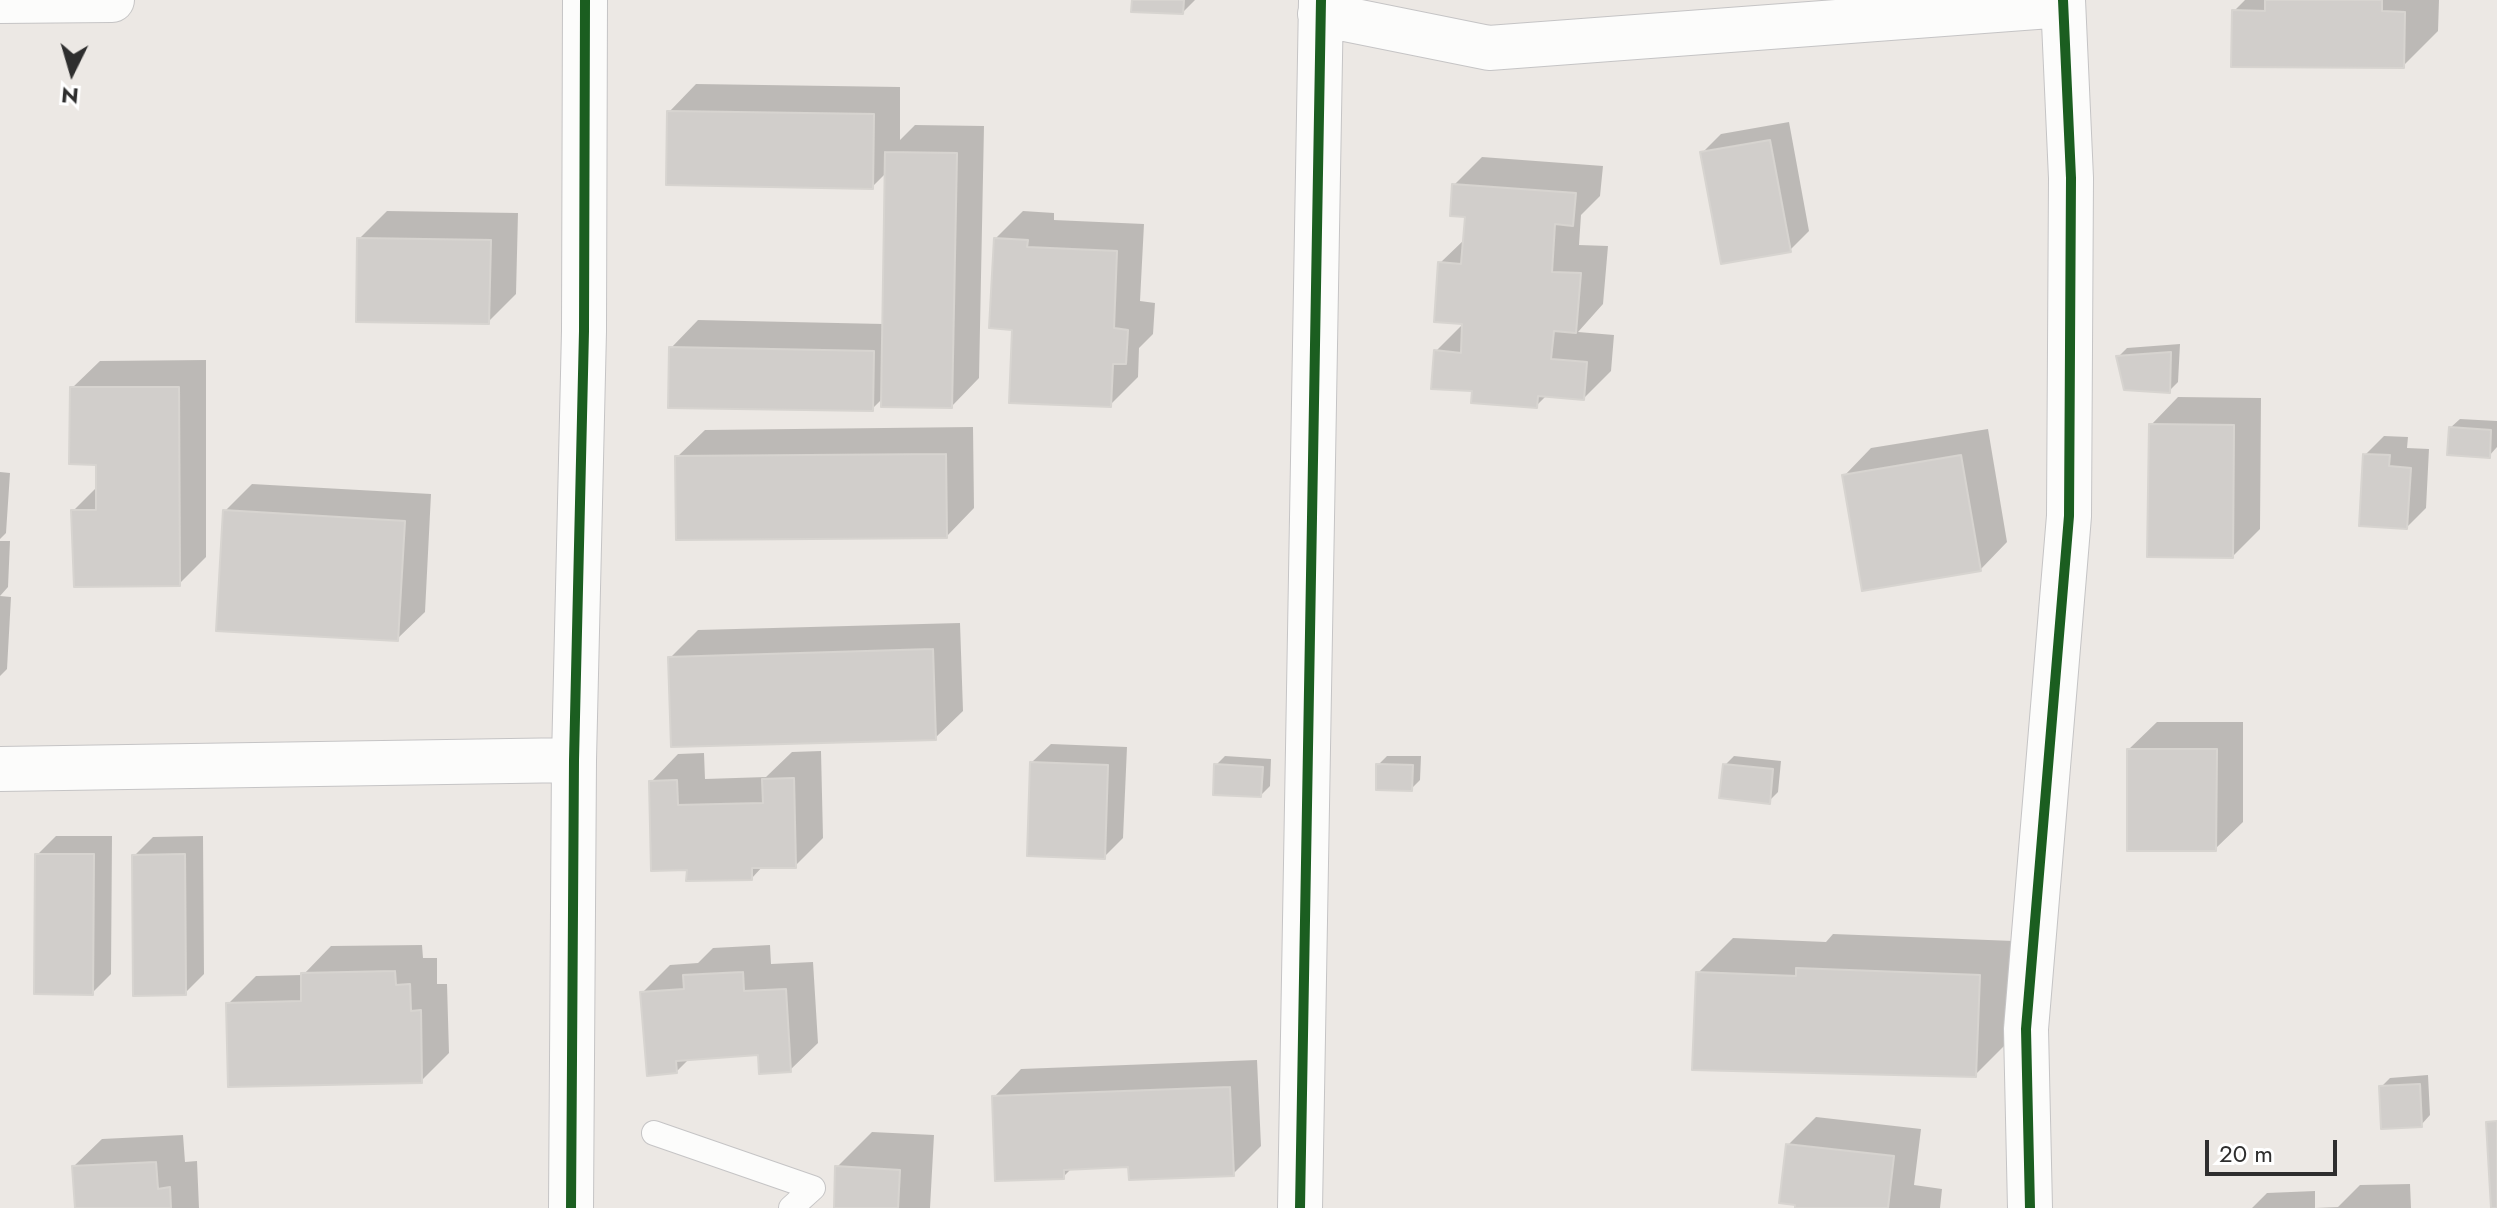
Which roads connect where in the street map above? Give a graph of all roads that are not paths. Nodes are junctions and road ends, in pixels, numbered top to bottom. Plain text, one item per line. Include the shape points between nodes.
1 (112, 0) edge
2 (585, 0) edge
3 (0, 1) edge
4 (2063, 2) edge
5 (1320, 7) edge
6 (574, 760) junction
7 (0, 769) edge
8 (654, 1133) dead end
9 (571, 1208) edge
10 (791, 1208) edge
11 (1300, 1208) edge
12 (2030, 1208) edge

1 - 3 street
2 - 6 street
4 - 5 street via 1489,48
4 - 12 street via 2071,178 2069,516 2026,1029
5 - 11 street
6 - 7 street
6 - 9 street
8 - 10 lane via 813,1188

